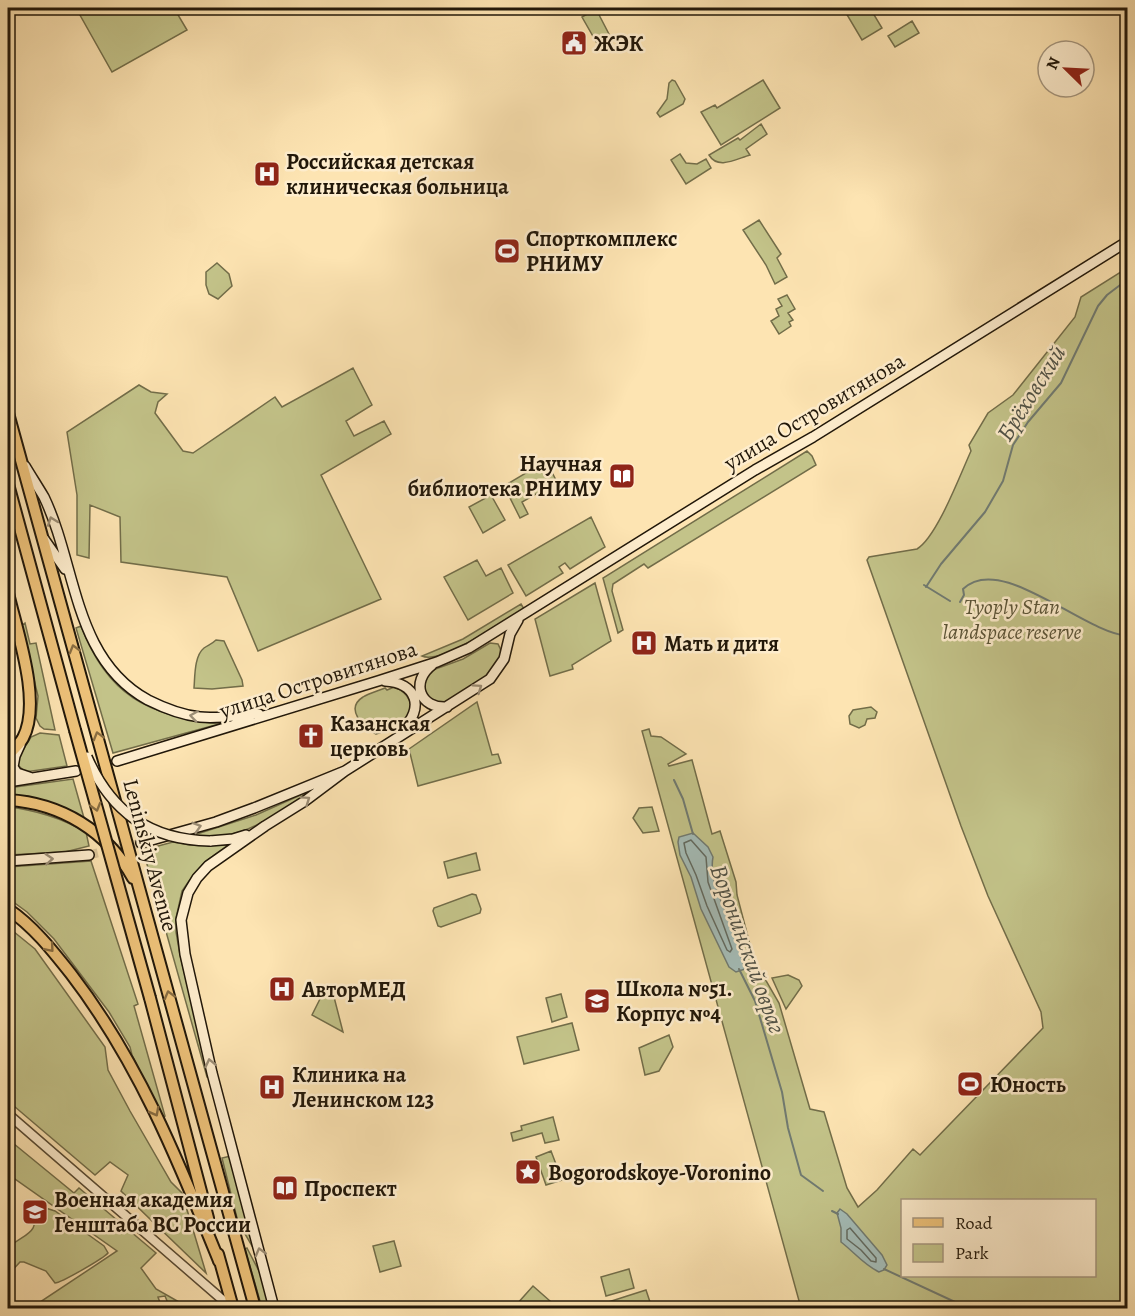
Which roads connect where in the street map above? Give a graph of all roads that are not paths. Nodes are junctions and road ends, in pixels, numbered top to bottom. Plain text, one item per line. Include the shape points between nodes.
1 (1128, 241) edge
2 (8, 413) edge
3 (21, 460) junction
4 (8, 484) edge
5 (42, 537) junction
6 (70, 576) junction
7 (8, 593) edge
8 (522, 616) junction
9 (483, 640) junction
10 (437, 662) junction
11 (502, 665) junction
12 (378, 681) junction
13 (449, 706) junction
14 (274, 713) junction
15 (75, 730) junction
16 (392, 740) junction
17 (22, 741) junction
18 (8, 755) edge
19 (117, 761) dead end
20 (76, 771) dead end
21 (345, 771) junction
22 (37, 777) junction
23 (8, 782) edge
24 (8, 800) edge
25 (265, 826) junction
26 (141, 843) tunnel mouth
27 (89, 855) tunnel mouth
28 (8, 861) edge
29 (141, 894) junction
30 (8, 909) edge
31 (8, 1114) edge
32 (219, 1261) junction
33 (232, 1308) edge
34 (255, 1308) edge
35 (274, 1308) edge

1 - 8 main road, улица Островитянова
2 - 3 main road, Leninskiy Avenue
3 - 5 main road, Leninskiy Avenue
6 -> 3 main road via 44,498
4 - 15 main road, Leninskiy Avenue
5 - 6 main road
29 -> 5 main road, Leninskiy Avenue
14 -> 6 main road via 191,716 137,693 114,675 97,649
7 - 17 main road via 31,701
8 - 9 main road, улица Островитянова
8 - 11 main road, улица Островитянова via 510,634
9 - 10 main road, улица Островитянова
9 - 11 main road via 493,637 501,641 505,655
10 - 12 main road, улица Островитянова
10 - 13 main road via 422,676 420,691 432,704
13 -> 11 main road via 485,683
12 - 14 main road, улица Островитянова
12 - 16 main road via 402,685 416,703 412,720
13 - 16 main road
14 - 19 main road, улица Островитянова
15 - 25 main road, bridge via 98,780 116,805 143,825 170,837 210,841 241,837
15 -> 32 main road, Leninskiy Avenue, bridge
16 - 21 main road
17 - 18 main road
17 - 22 main road via 14,771
20 - 22 main road
25 -> 21 main road
26 -> 21 main road via 235,815
22 - 23 main road
24 - 29 main road via 57,811 96,831 122,859
35 -> 25 main road via 212,1073 181,929 185,902 197,878
28 -> 27 main road
34 -> 29 main road, Leninskiy Avenue
30 -> 32 main road via 39,934 115,1037 174,1150
31 - 33 street
32 - 33 main road, Leninskiy Avenue

